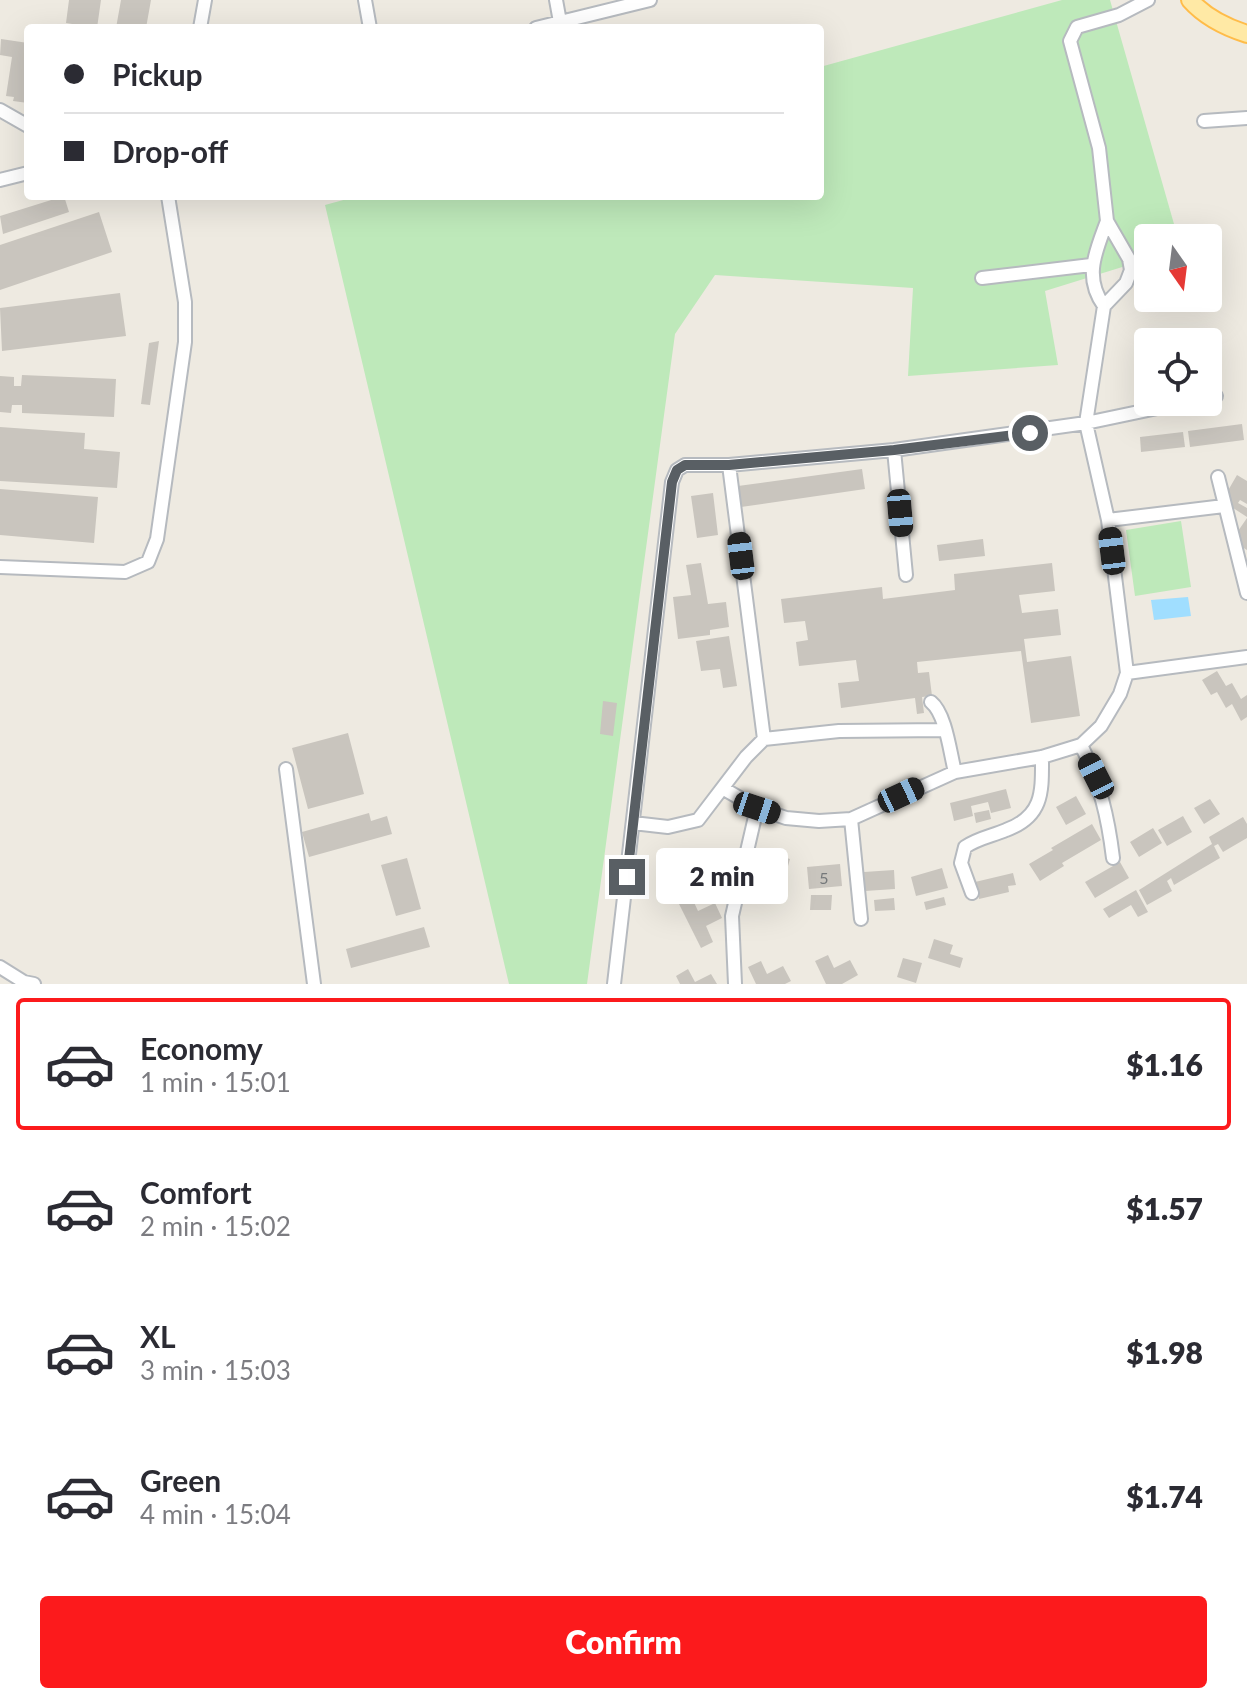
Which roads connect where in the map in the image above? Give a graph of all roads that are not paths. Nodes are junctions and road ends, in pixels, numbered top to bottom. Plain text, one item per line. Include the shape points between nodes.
1 (205, 0) edge
2 (365, 0) edge
3 (556, 0) edge
4 (650, 0) edge
5 (1148, 0) edge
6 (1190, 0) edge
7 (560, 22) junction
8 (201, 24) edge
9 (369, 24) edge
10 (552, 24) edge
11 (1247, 34) edge
12 (0, 110) edge
13 (1247, 118) edge
14 (1204, 121) dead end
15 (24, 124) edge
16 (24, 174) edge
17 (0, 180) edge
18 (169, 200) edge
19 (1107, 221) junction
20 (1091, 265) junction
21 (982, 278) dead end
22 (1104, 306) junction
23 (1134, 413) edge
24 (1086, 423) junction
25 (894, 450) junction
26 (729, 465) junction
27 (1218, 477) dead end
28 (1224, 506) junction
29 (1108, 520) junction
30 (0, 567) edge
31 (906, 575) dead end
32 (1247, 593) edge
33 (1247, 657) edge
34 (1127, 673) junction
35 (931, 702) dead end
36 (944, 730) junction
37 (764, 739) junction
38 (1081, 745) junction
39 (1042, 757) junction
40 (286, 769) dead end
41 (955, 772) junction
42 (724, 789) junction
43 (757, 808) junction
44 (851, 819) junction
45 (633, 823) junction
46 (1113, 858) dead end
47 (972, 893) dead end
48 (861, 919) dead end
49 (0, 967) edge
50 (34, 984) edge
51 (314, 984) edge
52 (614, 984) edge
53 (735, 984) edge

1 - 8 street
2 - 9 street
3 - 7 street
4 - 7 street
5 - 19 street via 1077,27 1070,41 1099,148
6 - 11 main road via 1204,14
7 - 10 street
12 - 15 street
13 - 14 street
16 - 17 street
18 - 30 street via 185,302 185,342 157,539 148,562 125,572
19 - 20 street
19 - 22 street via 1131,270
20 - 21 street
20 - 22 street
22 - 24 street
23 - 24 street
24 - 25 street
24 - 29 street
25 - 26 street
25 - 31 street
26 - 37 street
26 - 45 street via 685,465 672,482
27 - 28 street
28 - 29 street
28 - 32 street
29 - 34 street
33 - 34 street
34 - 38 street via 1111,711
35 - 36 street via 938,707
36 - 37 street via 839,731
36 - 41 street
37 - 42 street
38 - 39 street
38 - 46 street via 1099,784
39 - 41 street
39 - 47 street via 1042,796 1032,813 965,847 961,863
40 - 51 street
41 - 44 street
42 - 43 street
42 - 45 street via 698,820 668,827
43 - 44 street via 786,818
43 - 53 street via 732,916
44 - 48 street
45 - 52 street
49 - 50 street

